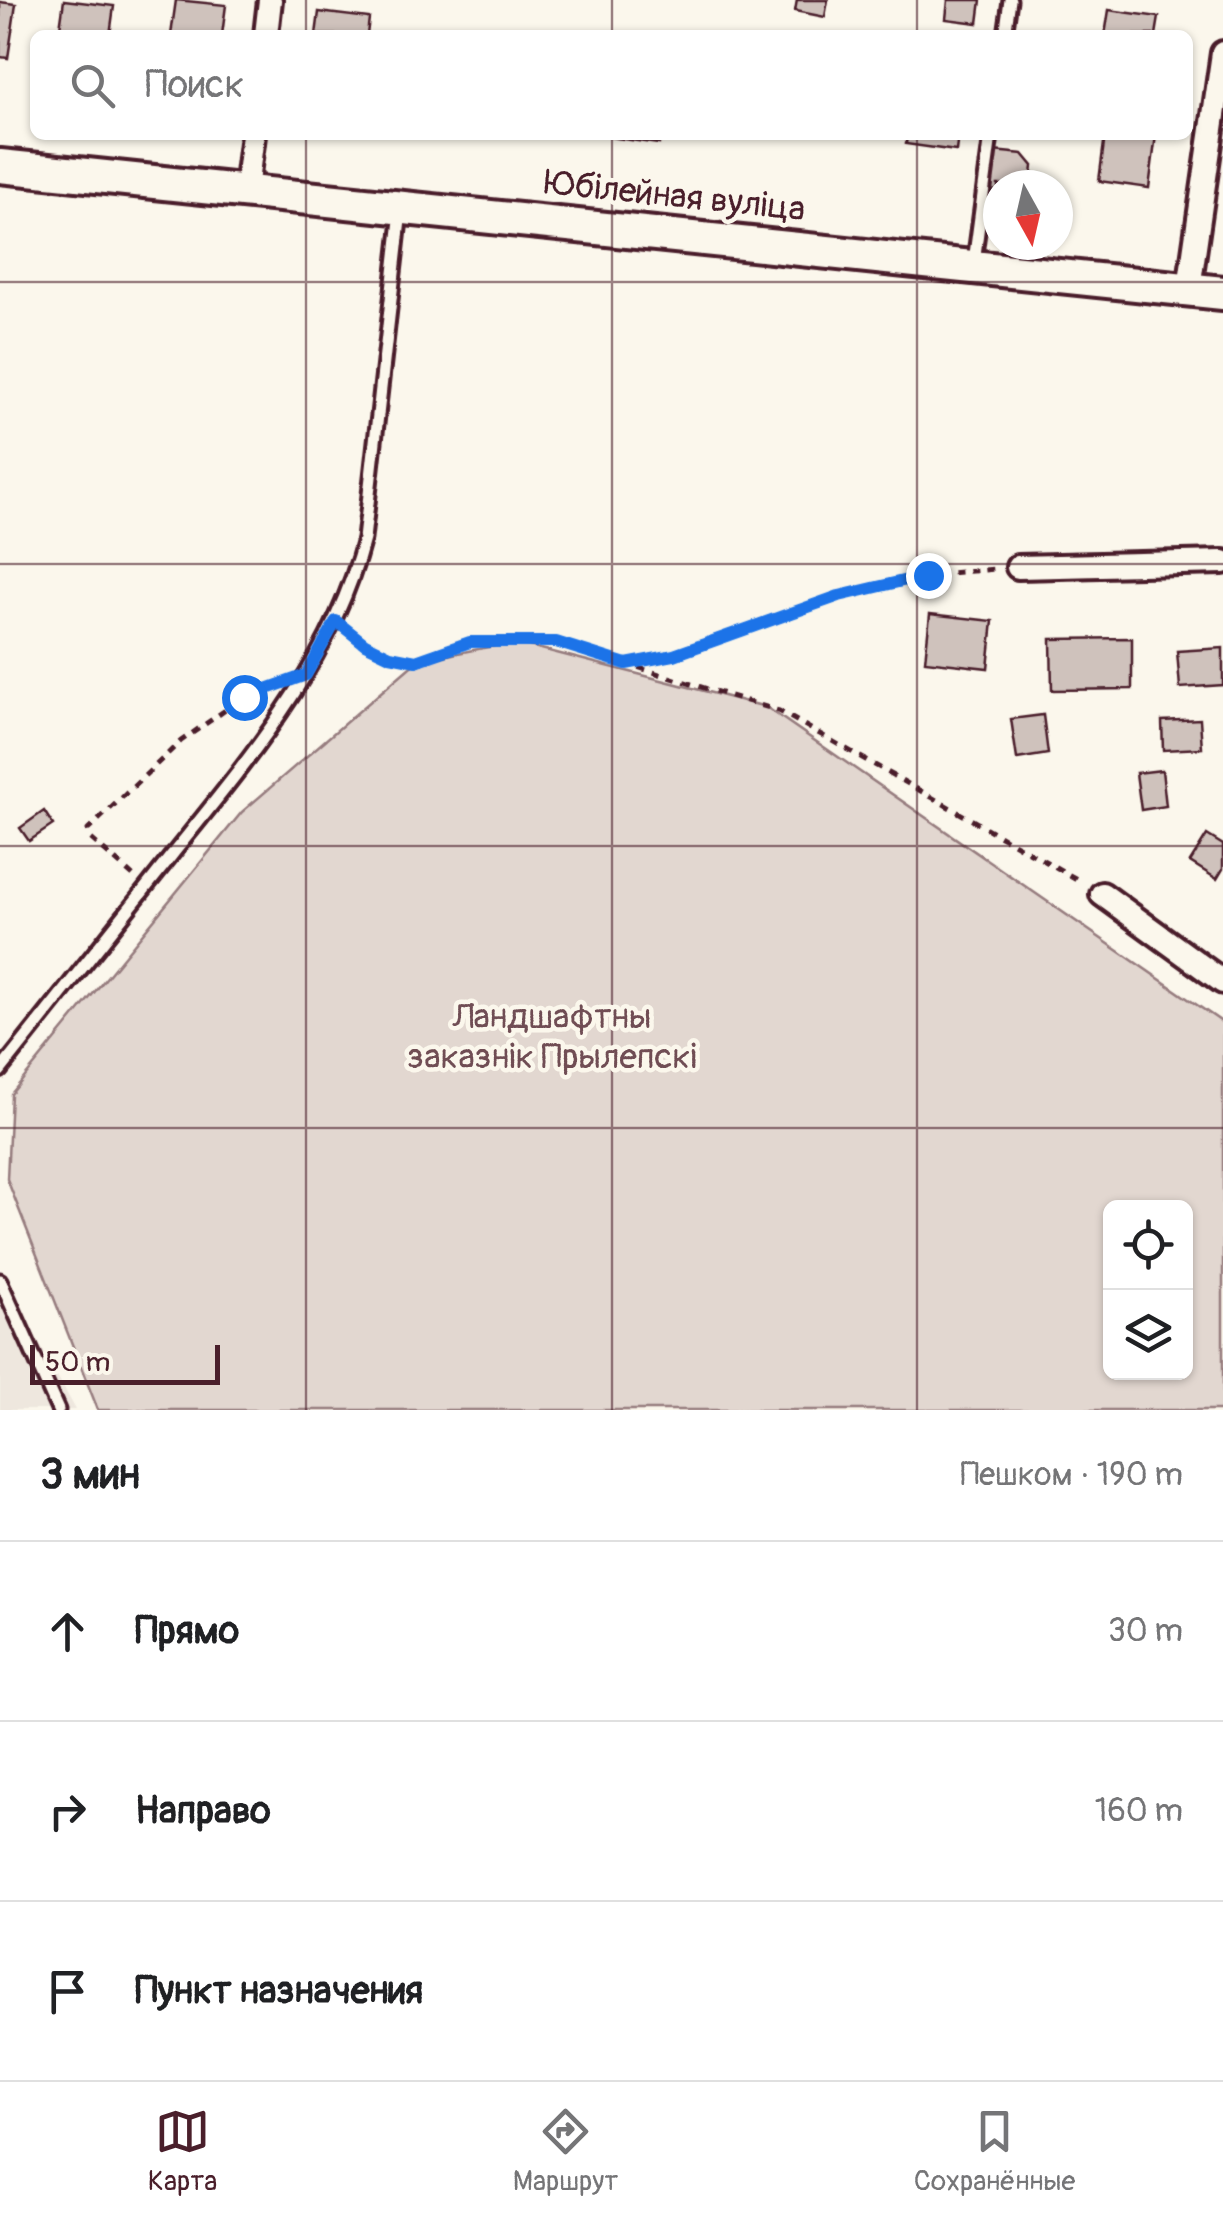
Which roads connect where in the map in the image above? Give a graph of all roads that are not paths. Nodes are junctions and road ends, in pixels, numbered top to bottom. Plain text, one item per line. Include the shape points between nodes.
1 (270, 0) edge
2 (1010, 0) edge
3 (267, 30) edge
4 (1006, 30) edge
5 (1223, 54) edge
6 (252, 140) edge
7 (990, 140) edge
8 (0, 166) edge
9 (246, 190) junction
10 (401, 207) junction
11 (973, 266) junction
12 (1188, 288) junction
13 (1223, 293) edge
14 (1223, 562) edge
15 (1018, 567) road end
16 (1102, 894) road end
17 (1223, 982) edge
18 (0, 1071) edge
19 (0, 1280) edge
20 (58, 1410) edge

1 - 3 street
2 - 4 lane
5 - 12 street
6 - 9 street
7 - 11 lane
8 - 9 main road, Юбілейная вуліца
9 - 10 main road, Юбілейная вуліца
10 - 11 main road, Юбілейная вуліца
10 - 18 lane via 364,539 336,621 242,768
11 - 12 main road, Юбілейная вуліца
12 - 13 main road, Юбілейная вуліца
14 - 15 street
16 - 17 street
19 - 20 lane

